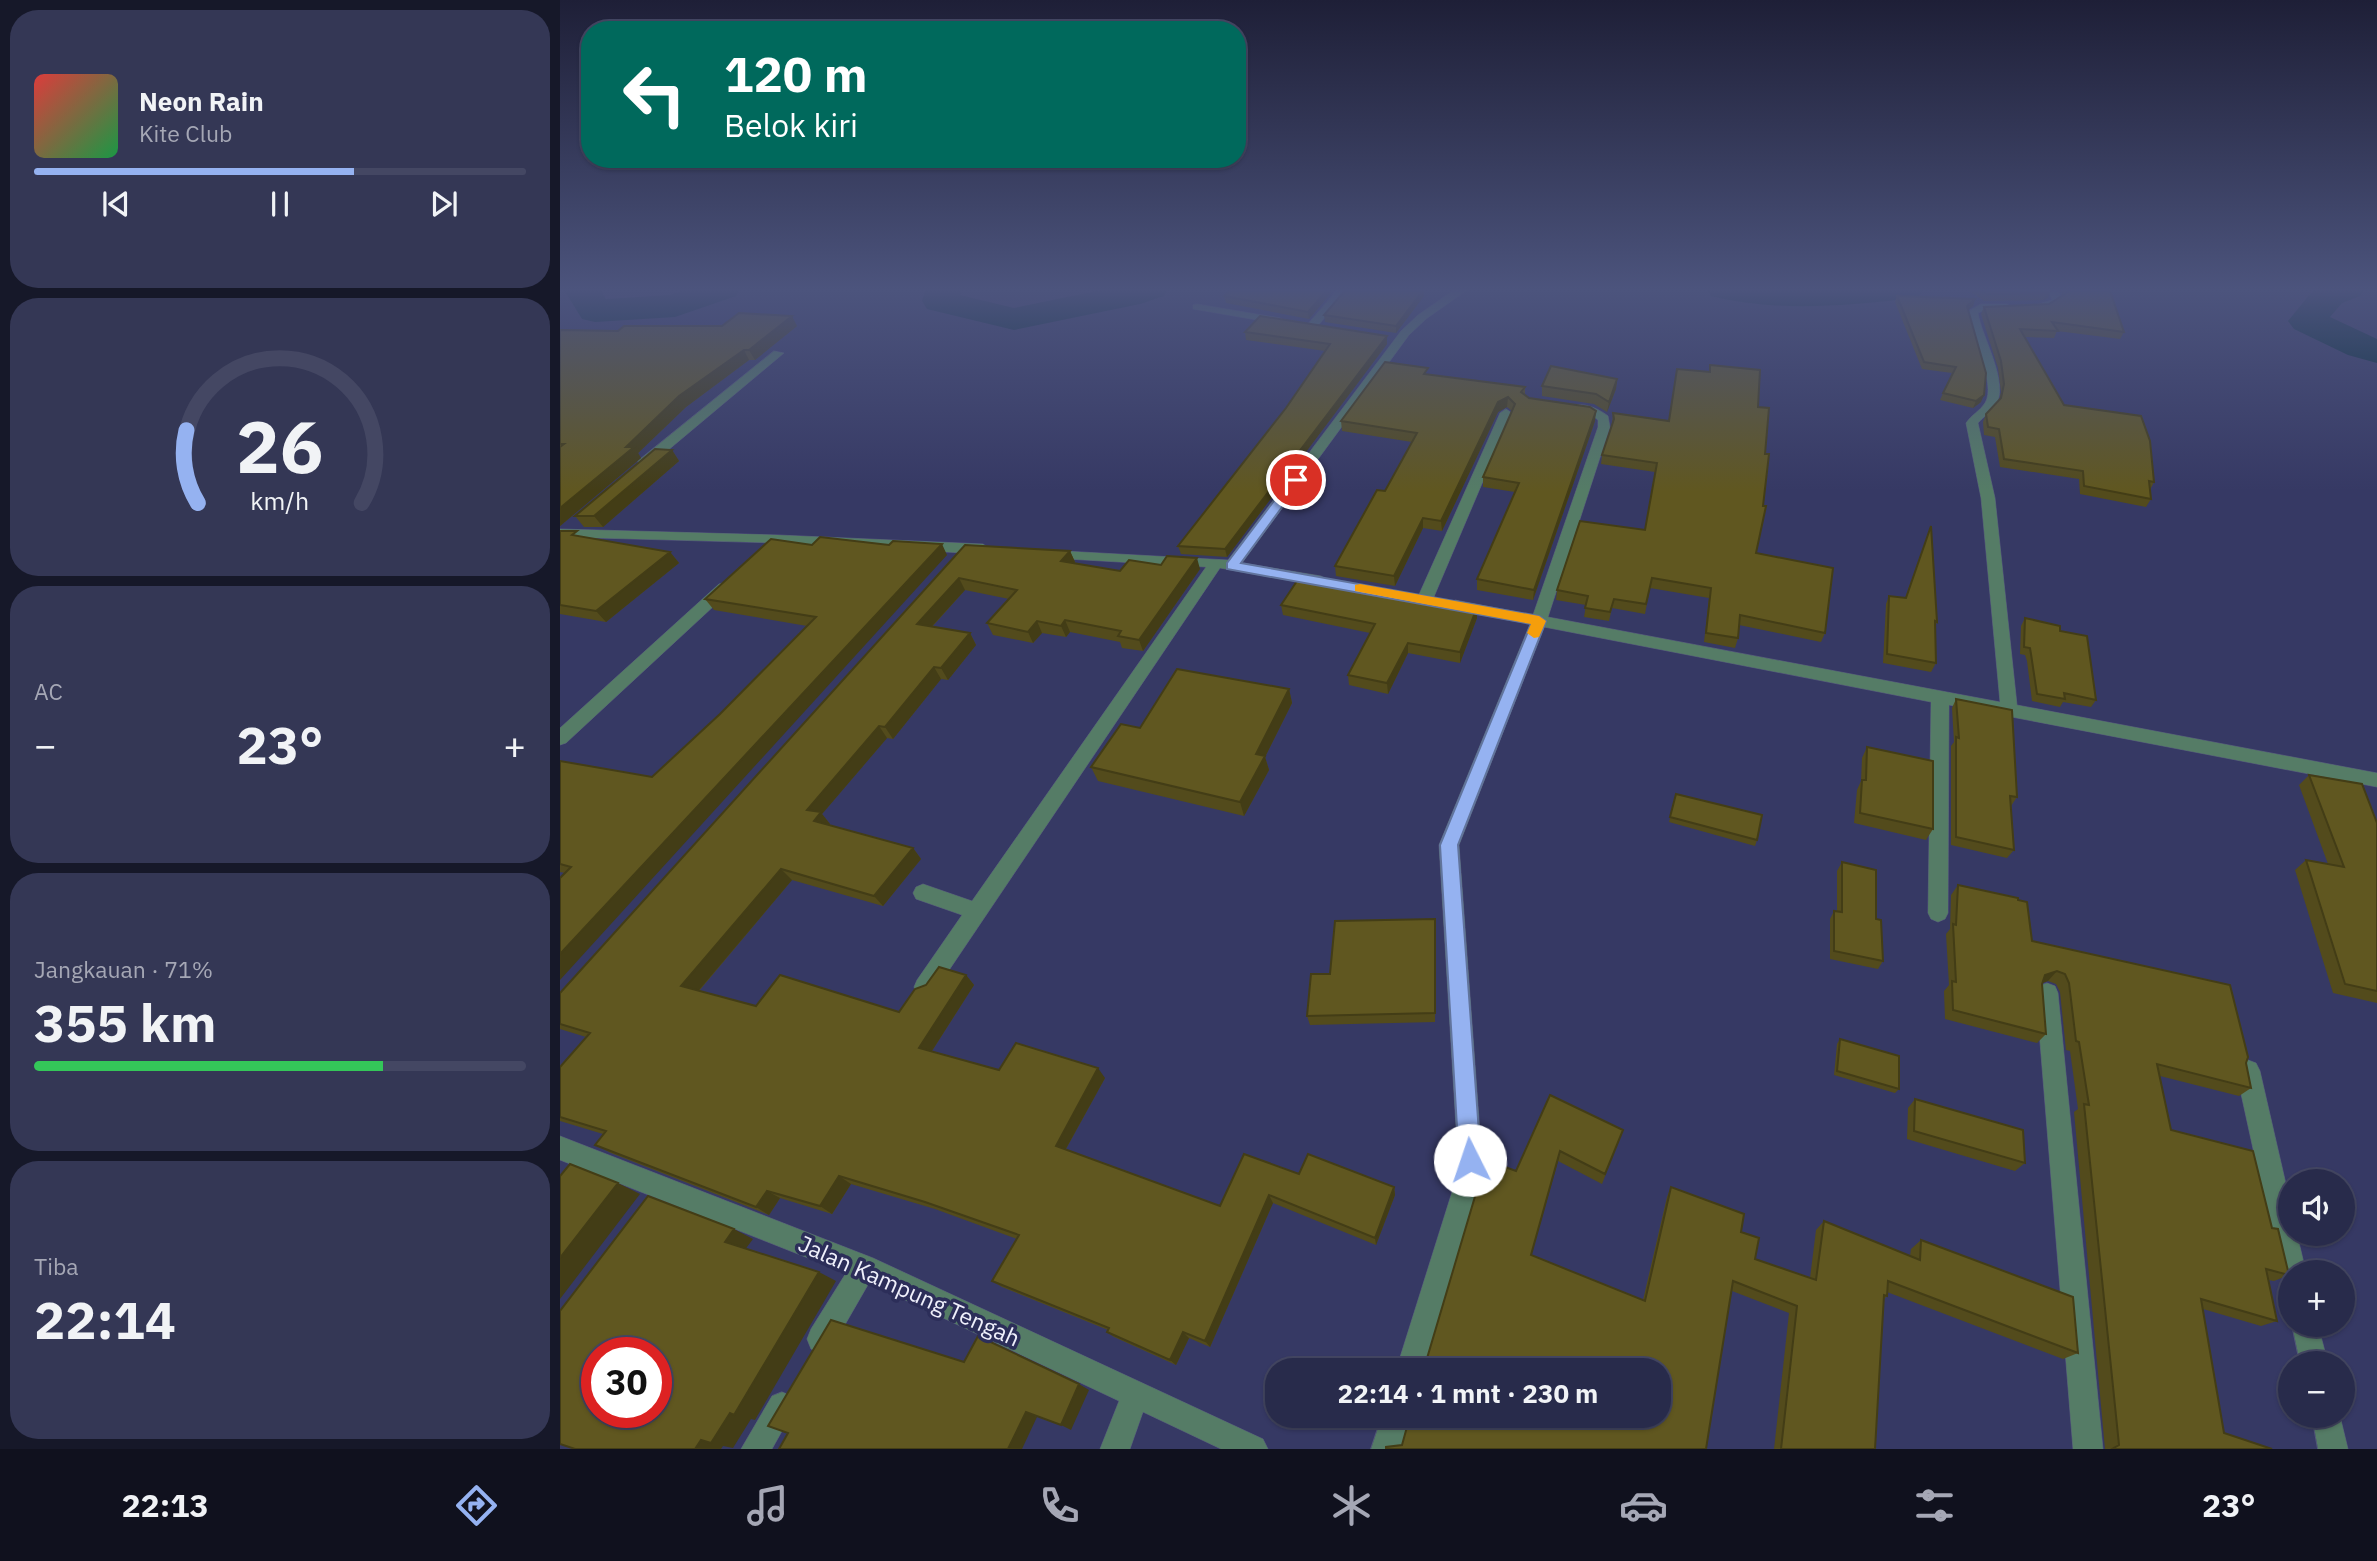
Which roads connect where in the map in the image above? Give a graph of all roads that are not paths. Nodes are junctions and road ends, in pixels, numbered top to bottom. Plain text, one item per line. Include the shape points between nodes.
1 (775, 356) edge
2 (1381, 356) edge
3 (1984, 356) edge
4 (1555, 405) edge
5 (1506, 413) edge
6 (633, 473) edge
7 (584, 516) edge
8 (562, 534) edge
9 (778, 539) junction
10 (965, 548) junction
11 (993, 550) edge
12 (1035, 552) edge
13 (758, 557) edge
14 (1224, 565) junction
15 (947, 568) edge
16 (738, 575) edge
17 (1335, 584) edge
18 (1539, 621) junction
19 (1940, 697) junction
20 (2009, 709) junction
21 (560, 738) edge
22 (2356, 777) junction
23 (2377, 780) edge
24 (2364, 799) edge
25 (923, 893) dead end
26 (975, 911) junction
27 (1938, 913) dead end
28 (925, 987) edge
29 (2046, 993) edge
30 (2248, 1071) edge
31 (560, 1147) edge
32 (2290, 1260) edge
33 (864, 1267) junction
34 (1414, 1358) edge
35 (1135, 1396) junction
36 (1392, 1428) edge
37 (2329, 1428) edge
38 (756, 1449) edge
39 (1115, 1449) edge
40 (1253, 1449) edge
41 (1386, 1449) edge
42 (2088, 1449) edge
43 (2333, 1449) edge

1 - 6 street
2 - 14 street
3 - 20 street via 1992,380 1990,404 1972,423 1988,498
4 - 18 street via 1594,411 1604,419 1604,427
5 - 18 street via 1419,598
7 - 8 street
8 - 9 street
9 - 10 street
9 - 13 street
10 - 11 street
10 - 15 street
12 - 14 street
14 - 17 street
14 - 26 street
16 - 21 street
18 - 19 street
18 - 34 street via 1449,845 1470,1160
19 - 20 street
19 - 27 street
20 - 22 street
22 - 23 street
22 - 24 street
25 - 26 street
26 - 28 street
29 - 42 street
30 - 32 street
31 - 33 street, Jalan Kampung Tengah via 655,1199 709,1204
33 - 35 street, Jalan Kampung Tengah
33 - 38 street
35 - 39 street
35 - 40 street, Jalan Kampung Tengah
36 - 41 street
37 - 43 street

